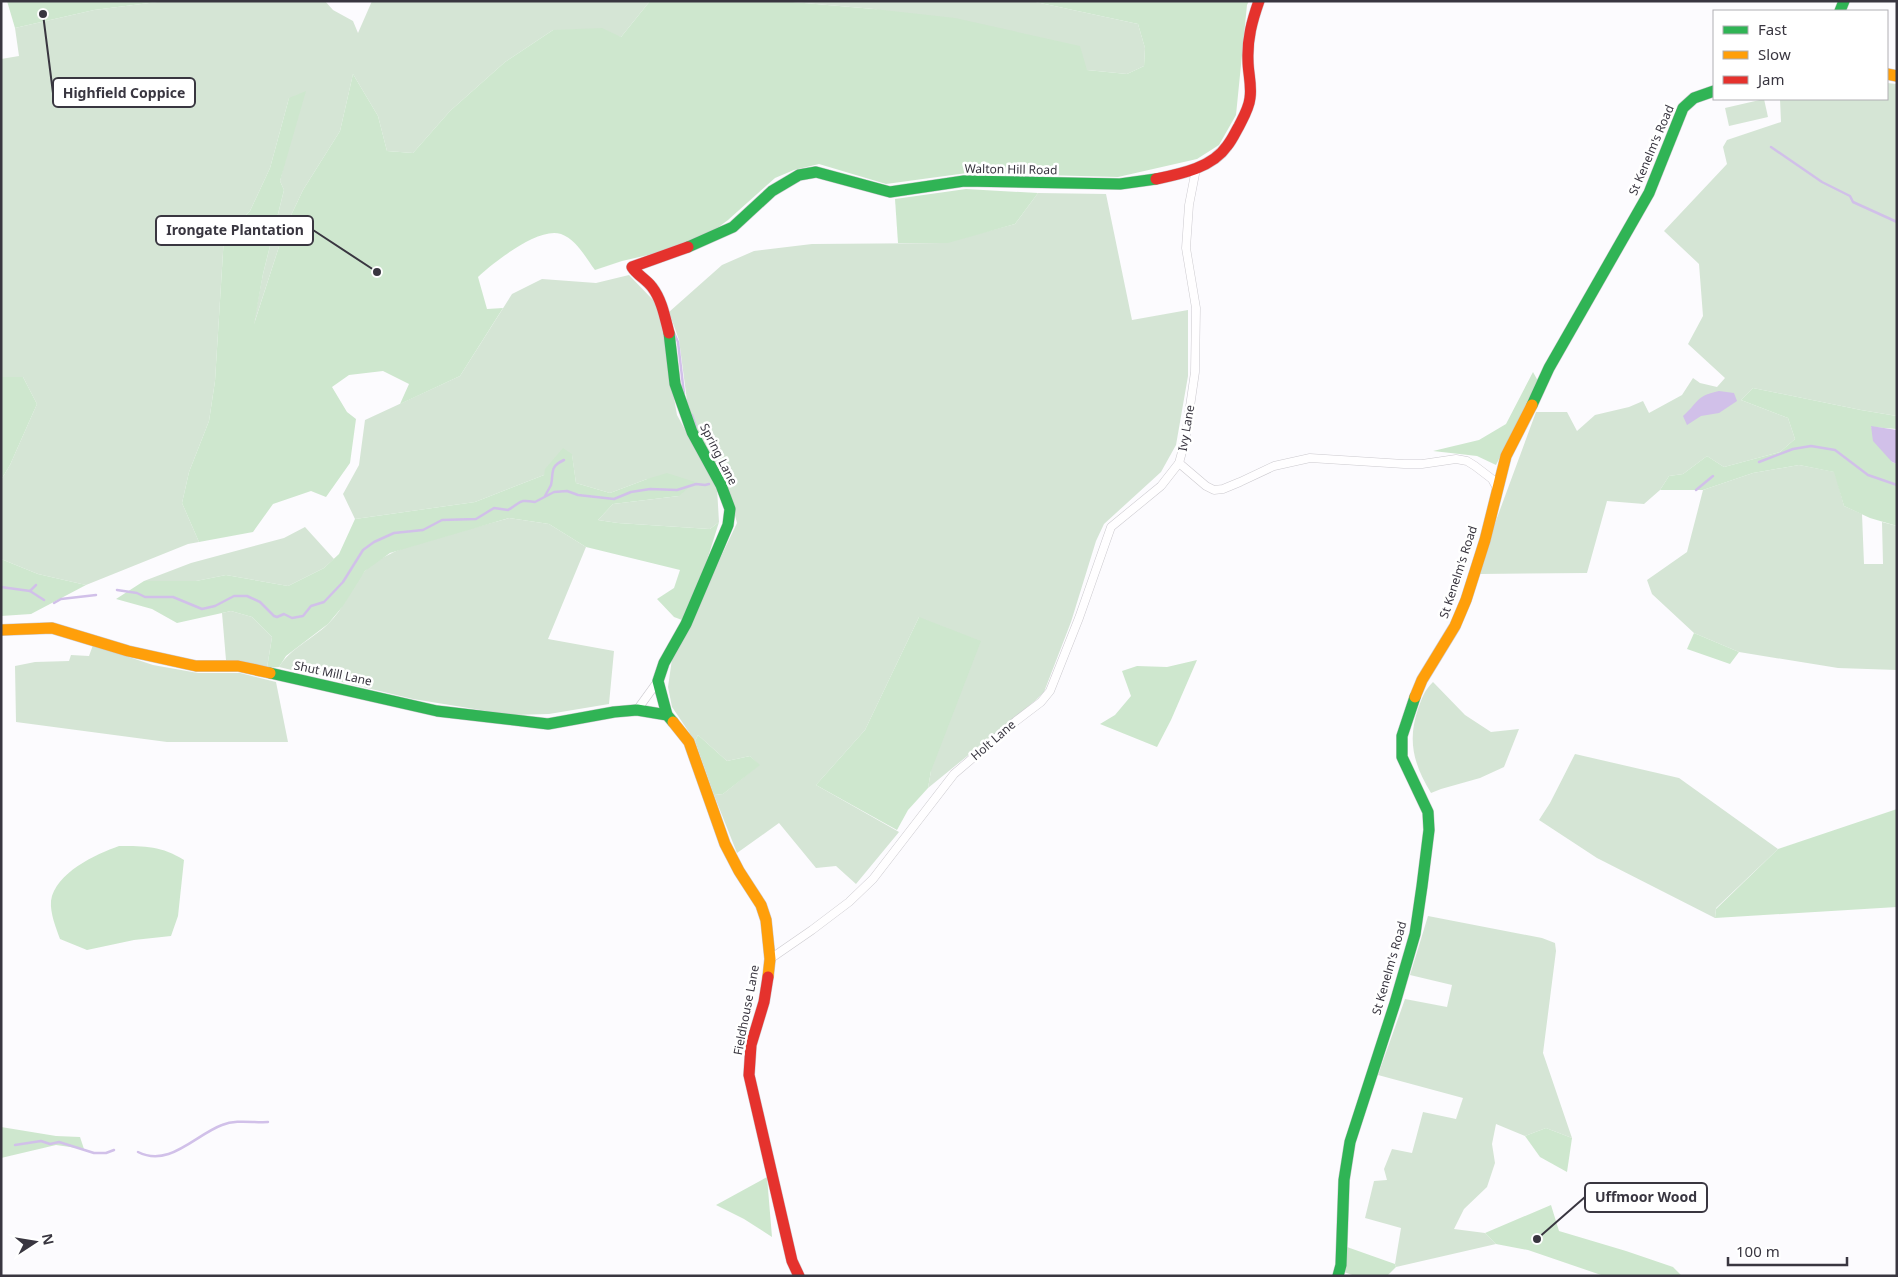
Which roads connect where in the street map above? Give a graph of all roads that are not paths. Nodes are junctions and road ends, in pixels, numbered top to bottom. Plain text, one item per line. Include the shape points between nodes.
1 (1259, 1) edge
2 (1713, 91) edge
3 (1196, 169) junction
4 (632, 267) joint
5 (1179, 463) junction
6 (1497, 488) junction
7 (1, 630) edge
8 (658, 681) junction
9 (637, 710) junction
10 (664, 714) junction
11 (770, 959) junction
12 (799, 1276) edge
13 (1338, 1276) edge

1 - 3 street, Walton Hill Road via 1249,38 1251,84 1245,115 1227,147
2 - 6 street, St Kenelm's Road via 1694,98 1682,108 1649,193 1549,368 1506,456
3 - 4 street, Walton Hill Road via 1120,184 964,181 890,192 816,172 800,175 772,191 733,227
3 - 5 street, Ivy Lane via 1186,248 1196,308 1195,372
4 - 8 street, Spring Lane via 652,287 662,305 671,341 675,384 692,432 721,485 730,509 728,525
5 - 6 street, Ivy Lane via 1214,490 1274,466 1310,458 1404,464 1456,459 1475,466 1492,479
5 - 11 street, Holt Lane via 1161,486 1111,527 1050,691 1041,702 954,774 873,879 849,902
6 - 13 street, St Kenelm's Road via 1466,600 1455,626 1422,680 1402,736 1402,757 1428,812 1426,858 1415,934 1350,1142 1344,1180
7 - 9 street, Shut Mill Lane via 52,628 128,651 196,666 238,666 437,711 514,721 548,724
8 - 9 street, Spring Lane
8 - 10 street
9 - 10 street, Shut Mill Lane
10 - 11 street, Fieldhouse Lane via 688,742 725,844 761,905
11 - 12 street, Fieldhouse Lane via 764,1002 751,1044 749,1075 792,1260

